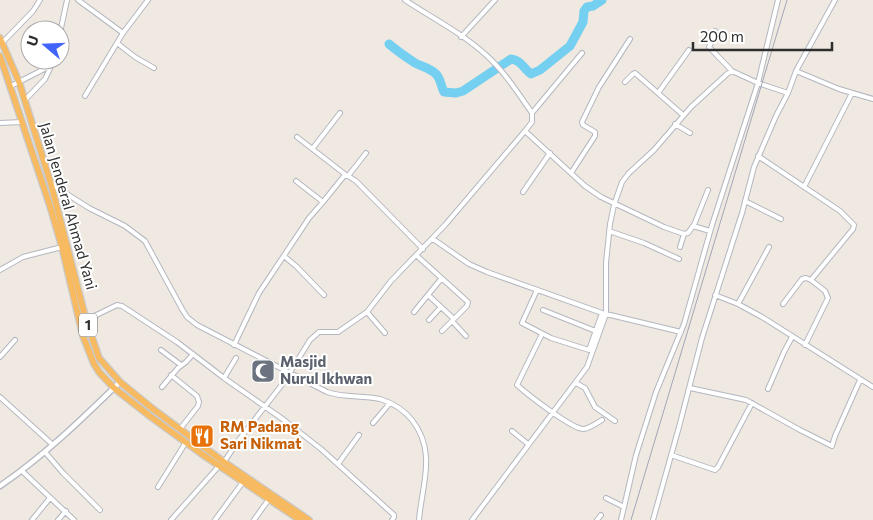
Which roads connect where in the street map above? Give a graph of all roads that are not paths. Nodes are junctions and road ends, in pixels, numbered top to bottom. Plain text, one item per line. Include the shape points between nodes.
1 (40, 0) edge
2 (67, 0) edge
3 (78, 0) edge
4 (148, 0) edge
5 (405, 0) edge
6 (495, 0) edge
7 (778, 0) edge
8 (835, 0) edge
9 (63, 20) edge
10 (715, 30) dead end
11 (123, 33) junction
12 (461, 37) junction
13 (630, 39) dead end
14 (2, 40) edge
15 (116, 43) junction
16 (689, 50) dead end
17 (582, 53) dead end
18 (0, 56) edge
19 (154, 68) dead end
20 (42, 70) edge
21 (50, 70) edge
22 (732, 71) junction
23 (796, 71) junction
24 (19, 82) junction
25 (625, 82) dead end
26 (758, 83) junction
27 (10, 86) junction
28 (658, 93) junction
29 (788, 93) junction
30 (852, 93) junction
31 (85, 96) dead end
32 (873, 99) edge
33 (25, 100) junction
34 (340, 113) dead end
35 (532, 113) junction
36 (683, 115) junction
37 (22, 122) junction
38 (0, 123) edge
39 (675, 124) junction
40 (525, 132) junction
41 (690, 133) dead end
42 (297, 137) dead end
43 (313, 148) junction
44 (366, 153) dead end
45 (550, 153) junction
46 (758, 156) junction
47 (571, 173) junction
48 (347, 175) junction
49 (296, 180) dead end
50 (51, 184) junction
51 (804, 187) junction
52 (708, 190) dead end
53 (523, 192) dead end
54 (745, 201) junction
55 (323, 202) junction
56 (614, 204) junction
57 (781, 219) dead end
58 (694, 225) junction
59 (609, 231) junction
60 (710, 231) junction
61 (684, 234) junction
62 (433, 239) junction
63 (62, 247) junction
64 (680, 247) dead end
65 (770, 247) dead end
66 (423, 249) junction
67 (416, 255) junction
68 (284, 256) junction
69 (679, 259) dead end
70 (0, 270) edge
71 (441, 279) junction
72 (810, 280) junction
73 (537, 290) junction
74 (324, 295) dead end
75 (428, 295) junction
76 (715, 296) junction
77 (738, 304) junction
78 (783, 304) dead end
79 (441, 307) junction
80 (543, 310) dead end
81 (367, 312) junction
82 (414, 312) dead end
83 (604, 314) junction
84 (86, 320) junction
85 (429, 320) dead end
86 (453, 320) junction
87 (442, 331) dead end
88 (598, 332) junction
89 (681, 332) junction
90 (385, 333) dead end
91 (542, 334) junction
92 (466, 336) dead end
93 (792, 337) junction
94 (15, 340) dead end
95 (234, 345) junction
96 (805, 345) junction
97 (161, 350) dead end
98 (591, 350) junction
99 (193, 354) junction
100 (0, 357) edge
101 (236, 358) dead end
102 (181, 365) junction
103 (290, 373) junction
104 (171, 375) junction
105 (224, 378) junction
106 (860, 380) junction
107 (120, 382) junction
108 (576, 383) junction
109 (162, 387) dead end
110 (873, 387) edge
111 (114, 388) junction
112 (690, 388) junction
113 (768, 389) dead end
114 (0, 398) edge
115 (390, 403) junction
116 (752, 403) junction
117 (264, 407) junction
118 (553, 412) junction
119 (602, 420) dead end
120 (615, 421) dead end
121 (373, 423) dead end
122 (180, 429) junction
123 (512, 431) dead end
124 (359, 435) dead end
125 (186, 442) junction
126 (528, 444) junction
127 (53, 445) junction
128 (45, 452) junction
129 (671, 455) junction
130 (222, 464) junction
131 (338, 464) junction
132 (22, 471) junction
133 (243, 482) junction
134 (0, 486) edge
135 (158, 487) dead end
136 (50, 498) junction
137 (606, 498) dead end
138 (268, 499) junction
139 (624, 507) junction
140 (100, 510) dead end
141 (66, 511) junction
142 (601, 515) dead end
143 (32, 520) edge
144 (58, 520) edge
145 (74, 520) edge
146 (171, 520) edge
147 (215, 520) edge
148 (254, 520) edge
149 (300, 520) edge
150 (309, 520) edge
151 (392, 520) edge
152 (419, 520) edge
153 (472, 520) edge
154 (597, 520) edge
155 (621, 520) edge
156 (653, 520) edge

1 - 14 street via 33,11
2 - 9 street
3 - 11 street
4 - 11 street
5 - 12 street
6 - 12 street
7 - 26 street
8 - 23 street
10 - 22 street via 708,46
11 - 15 street
12 - 35 street via 498,67
13 - 47 street via 599,87 582,122 596,136
14 - 24 highway, Jalan Jenderal Ahmad Yani / 1
15 - 19 street
15 - 31 street
16 - 28 street
17 - 35 street
18 - 27 highway, 1
20 - 24 street
21 - 33 street
22 - 26 street
22 - 36 street
23 - 29 street
23 - 30 street
24 - 27 street
24 - 33 highway, Jalan Jenderal Ahmad Yani / 1
25 - 28 street via 634,73
26 - 29 street
26 - 60 street
27 - 37 highway, 1
28 - 36 street
29 - 46 street
30 - 32 street
30 - 51 street
33 - 50 highway, Jalan Jenderal Ahmad Yani / 1
34 - 43 street
35 - 40 street via 532,122
36 - 39 street
37 - 38 street
37 - 63 highway, 1
39 - 41 street
39 - 56 street via 629,173
40 - 45 street
40 - 62 street
42 - 43 street
43 - 48 street
44 - 48 street
45 - 47 street
45 - 53 street
46 - 51 street
46 - 54 street
47 - 56 street
48 - 55 street
48 - 66 street
49 - 55 street
50 - 84 highway, Jalan Jenderal Ahmad Yani / 1
50 - 95 street via 145,241 187,317
51 - 72 street via 840,212 854,227
52 - 58 street
54 - 57 street
54 - 76 street
55 - 68 street
56 - 59 street
56 - 61 street
58 - 60 street
58 - 61 street
59 - 69 street
59 - 83 street
60 - 89 street
61 - 64 street
62 - 66 street
62 - 73 street via 478,269
63 - 70 street via 23,257
63 - 111 highway, 1 via 88,350 99,372
65 - 77 street
66 - 67 street
67 - 71 street
67 - 81 street
68 - 74 street
68 - 95 street via 251,308
71 - 75 street
71 - 86 street via 468,302
72 - 78 street via 802,279
72 - 96 street via 825,291 828,298
73 - 83 street
73 - 91 street via 522,323
75 - 79 street
75 - 82 street
76 - 77 street
76 - 112 street
77 - 93 street
79 - 85 street
79 - 86 street
80 - 88 street
81 - 90 street
81 - 103 street via 338,332 316,334
83 - 88 street
83 - 89 street
84 - 99 street via 119,304
84 - 107 highway, Jalan Jenderal Ahmad Yani / 1 via 99,358
86 - 87 street
86 - 92 street
88 - 98 street
89 - 139 street via 656,392 634,461
91 - 98 street
91 - 118 street via 517,384
93 - 96 street
93 - 113 street
94 - 100 street
95 - 103 street
96 - 106 street
97 - 102 street
98 - 108 street via 587,367
99 - 102 street
99 - 105 street
101 - 105 street
102 - 104 street
103 - 115 street via 336,395 370,397
103 - 117 street
104 - 109 street
104 - 122 street via 197,396 199,402
105 - 117 street
106 - 110 street
106 - 116 street via 832,446
107 - 111 street
107 - 122 highway, Jalan Jenderal Ahmad Yani / 1
108 - 118 street
108 - 120 street via 585,388 595,408
111 - 125 highway, 1
111 - 127 street
112 - 116 street via 740,397
112 - 129 street
114 - 127 street
115 - 121 street
115 - 152 street via 410,417 425,442 427,470
116 - 129 street via 715,470
117 - 130 street
117 - 131 street
118 - 119 street via 581,428
118 - 126 street
122 - 130 highway, Jalan Jenderal Ahmad Yani / 1
123 - 126 street
124 - 131 street
125 - 130 highway, 1
125 - 135 street
126 - 153 street
127 - 128 street
128 - 132 street
128 - 140 street
129 - 156 street
130 - 133 highway, 1
130 - 146 street
130 - 150 highway, Jalan Jenderal Ahmad Yani / 1
131 - 151 street via 394,515
132 - 134 street
132 - 136 street
133 - 138 highway, 1
133 - 147 street
136 - 141 street
136 - 143 street
137 - 139 street
138 - 148 street
138 - 149 highway, 1
139 - 155 street
141 - 144 street
141 - 145 street
142 - 154 street

